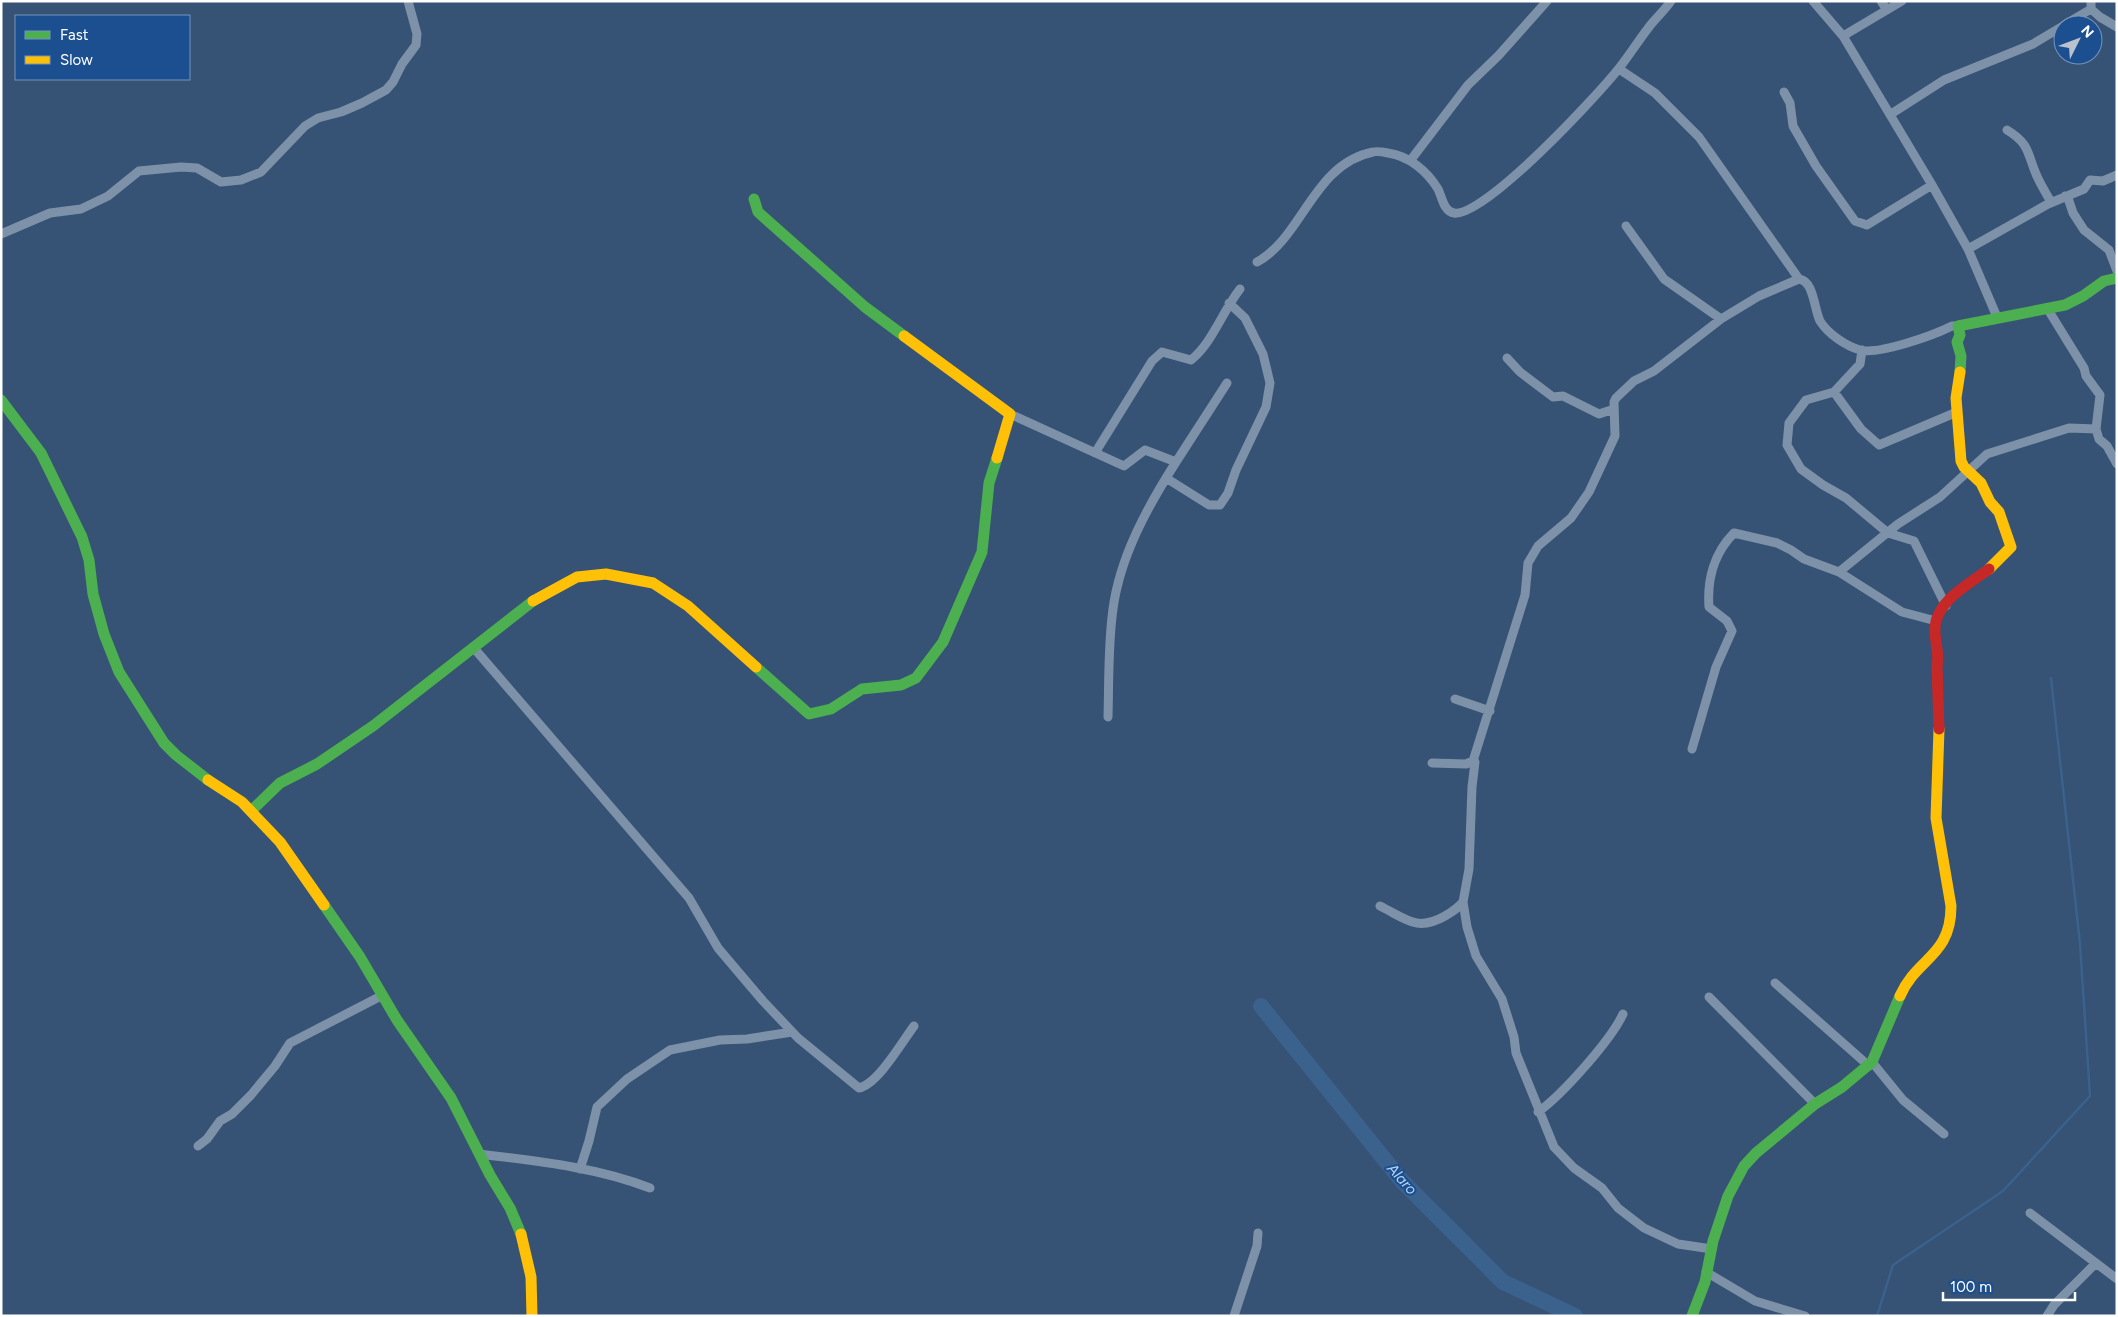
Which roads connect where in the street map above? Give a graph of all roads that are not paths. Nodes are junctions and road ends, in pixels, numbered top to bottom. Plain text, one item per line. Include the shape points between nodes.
1 (408, 1) edge
2 (1547, 1) edge
3 (1671, 1) edge
4 (1813, 1) edge
5 (1881, 1) edge
6 (1902, 1) edge
7 (2091, 5) edge
8 (1888, 10) junction
9 (2078, 15) edge
10 (2117, 27) edge
11 (2053, 32) edge
12 (1843, 36) junction
13 (1619, 69) junction
14 (1784, 92) dead end
15 (1891, 114) junction
16 (2007, 130) dead end
17 (1410, 161) junction
18 (2117, 175) edge
19 (1932, 185) junction
20 (2066, 196) junction
21 (754, 199) dead end
22 (2051, 202) junction
23 (1626, 226) dead end
24 (1, 234) edge
25 (1968, 249) junction
26 (1257, 262) dead end
27 (2117, 271) edge
28 (2117, 278) edge
29 (1799, 279) junction
30 (1240, 289) dead end
31 (1229, 303) junction
32 (2048, 308) junction
33 (1997, 317) junction
34 (1722, 319) junction
35 (1958, 326) junction
36 (1862, 350) junction
37 (1507, 358) dead end
38 (1227, 384) dead end
39 (1834, 392) junction
40 (1, 400) edge
41 (1614, 409) junction
42 (1957, 412) junction
43 (1010, 414) junction
44 (2096, 429) junction
45 (1095, 453) junction
46 (1176, 462) junction
47 (2117, 464) edge
48 (1967, 471) junction
49 (1166, 478) junction
50 (1888, 533) junction
51 (1838, 572) junction
52 (1946, 606) junction
53 (1936, 621) junction
54 (473, 647) junction
55 (1455, 699) dead end
56 (1490, 711) junction
57 (1108, 717) dead end
58 (1692, 749) dead end
59 (1473, 761) junction
60 (1432, 763) dead end
61 (251, 811) junction
62 (1463, 902) junction
63 (1380, 906) dead end
64 (1775, 983) dead end
65 (383, 995) junction
66 (1709, 997) dead end
67 (1623, 1014) dead end
68 (914, 1026) dead end
69 (792, 1032) junction
70 (1871, 1064) junction
71 (1815, 1104) junction
72 (1538, 1112) junction
73 (1944, 1134) dead end
74 (198, 1146) dead end
75 (479, 1154) junction
76 (580, 1169) junction
77 (650, 1188) dead end
78 (2030, 1213) dead end
79 (1258, 1233) dead end
80 (1712, 1249) junction
81 (2096, 1263) junction
82 (1706, 1272) junction
83 (2117, 1279) edge
84 (532, 1316) edge
85 (1234, 1316) edge
86 (1692, 1316) edge
87 (1805, 1316) edge
88 (2047, 1316) edge

1 - 24 street via 417,34 416,45 393,82 386,90 362,103 304,126 261,172 242,180 221,182 197,168 139,171 108,196 81,210 50,213
2 - 17 street via 1468,85
3 - 13 street
4 - 12 street
5 - 8 street
6 - 8 street
7 - 9 street
7 - 10 street via 2100,18
8 - 12 street
11 - 15 street via 2033,44 1944,80
12 - 15 street
13 - 17 street via 1526,166 1467,212 1454,214 1447,210 1422,169
13 - 29 street via 1655,93 1698,137
14 - 19 street via 1790,103 1793,126 1816,166 1855,221 1867,225
15 - 19 street
16 - 22 street via 2018,136 2027,148 2035,173
17 - 26 street via 1400,155 1374,151 1352,159 1325,181 1286,237
18 - 20 street via 2104,181 2090,180 2084,189
19 - 25 street
20 - 22 street
20 - 27 street via 2084,230 2109,250
21 - 43 street via 758,212 865,307
22 - 25 street
23 - 34 street via 1664,279
25 - 33 street
28 - 32 street via 2104,281 2072,302
29 - 34 street via 1760,296
29 - 36 street via 1809,285 1815,308 1825,327
30 - 31 street
31 - 45 street via 1209,339 1191,360 1162,352 1152,361
31 - 49 street via 1245,318 1263,354 1270,383 1266,407 1220,505 1209,505
32 - 33 street
32 - 44 street via 2100,395
33 - 35 street
34 - 41 street via 1654,371 1620,392
35 - 36 street via 1910,342 1878,350
35 - 42 street via 1960,335 1957,342 1961,356
36 - 39 street via 1860,364
37 - 41 street via 1520,372 1553,396 1563,396 1599,414
38 - 46 street
39 - 42 street via 1861,429 1879,445
39 - 50 street via 1806,400 1789,423 1786,445 1801,469 1846,498
40 - 61 street via 41,454 82,537 101,626 118,672 164,743 197,772
41 - 56 street via 1615,436 1589,492 1570,518 1542,542 1528,563 1525,595
42 - 48 street via 1960,455
43 - 45 street
43 - 54 street via 989,483 982,552 943,642 916,678 901,685 862,689 830,708 808,714 688,606 653,583 606,574 576,577 540,596
44 - 47 street via 2099,439
44 - 48 street via 2069,428 2031,439 1987,454
45 - 46 street via 1124,466 1145,450
46 - 49 street
48 - 50 street via 1940,497
48 - 52 street via 1981,482 1990,502 1999,512 2011,547 2005,556 1971,580
49 - 57 street via 1150,503 1127,553 1113,608
50 - 51 street
50 - 52 street via 1914,540
51 - 53 street via 1902,612
51 - 58 street via 1804,559 1777,543 1734,533 1726,540 1718,552 1708,592 1709,607 1727,621 1732,631 1716,666
52 - 53 street
53 - 70 street via 1934,649 1939,658 1936,818 1951,920 1942,945 1905,984
54 - 61 street via 373,726 317,764 280,783
54 - 69 street via 683,891 718,948
55 - 56 street
56 - 59 street
59 - 60 street via 1466,764
59 - 62 street via 1471,838
61 - 65 street via 280,842
62 - 63 street via 1457,909 1426,925 1412,922
62 - 72 street via 1476,956 1502,999 1516,1053
64 - 70 street
65 - 74 street via 290,1043 251,1095 220,1121
65 - 75 street via 451,1098
66 - 71 street
67 - 72 street via 1595,1054 1552,1102
68 - 69 street via 885,1066 865,1087 859,1088
69 - 76 street via 720,1040 670,1050 628,1079 597,1107
70 - 71 street
70 - 73 street via 1903,1100
71 - 80 street via 1744,1166 1728,1196
72 - 80 street via 1554,1147 1574,1168 1602,1188 1618,1208 1644,1228 1678,1244
75 - 76 street
75 - 84 street via 521,1234 531,1277
76 - 77 street
78 - 81 street
79 - 85 street via 1257,1246
80 - 82 street
81 - 83 street
81 - 88 street
82 - 86 street
82 - 87 street via 1756,1300

